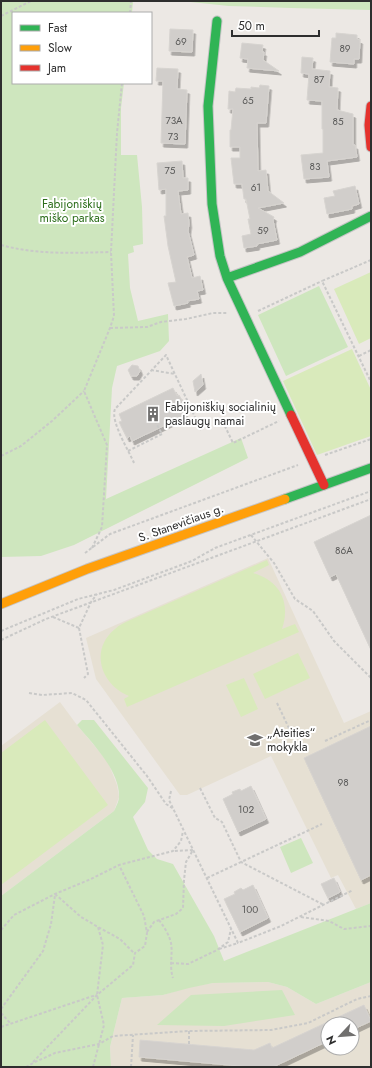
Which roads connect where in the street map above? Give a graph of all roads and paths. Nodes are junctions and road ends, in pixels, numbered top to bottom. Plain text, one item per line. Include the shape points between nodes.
1 (31, 1) edge
2 (131, 1) edge
3 (130, 12) edge
4 (1, 16) edge
5 (217, 21) dead end
6 (122, 84) edge
7 (371, 106) edge
8 (371, 147) edge
9 (371, 216) edge
10 (1, 245) edge
11 (112, 252) junction
12 (371, 260) edge
13 (228, 278) junction
14 (322, 281) junction
15 (246, 317) junction
16 (110, 328) junction
17 (371, 350) edge
18 (359, 356) junction
19 (151, 370) junction
20 (175, 374) junction
21 (371, 382) edge
22 (84, 391) junction
23 (219, 422) dead end
24 (156, 423) dead end
25 (274, 424) dead end
26 (201, 430) dead end
27 (371, 439) edge
28 (128, 450) junction
29 (1, 456) edge
30 (311, 460) junction
31 (134, 463) dead end
32 (371, 468) edge
33 (324, 485) junction
34 (371, 491) edge
35 (371, 499) edge
36 (251, 535) junction
37 (256, 542) junction
38 (92, 548) junction
39 (82, 555) dead end
40 (96, 594) junction
41 (91, 602) junction
42 (1, 604) edge
43 (52, 617) junction
44 (79, 628) junction
45 (1, 632) edge
46 (1, 640) edge
47 (84, 678) dead end
48 (371, 678) edge
49 (29, 693) dead end
50 (277, 703) dead end
51 (371, 720) edge
52 (325, 741) dead end
53 (297, 745) dead end
54 (200, 788) dead end
55 (171, 791) dead end
56 (174, 810) junction
57 (322, 824) dead end
58 (184, 830) junction
59 (193, 850) junction
60 (173, 851) junction
61 (240, 862) junction
62 (119, 865) junction
63 (207, 878) junction
64 (353, 890) dead end
65 (55, 894) junction
66 (324, 905) junction
67 (300, 917) junction
68 (159, 920) junction
69 (371, 926) edge
70 (98, 927) junction
71 (231, 928) junction
72 (1, 930) edge
73 (146, 933) junction
74 (238, 943) junction
75 (218, 950) junction
76 (135, 953) junction
77 (171, 963) junction
78 (173, 978) dead end
79 (97, 995) junction
80 (371, 996) edge
81 (1, 1009) edge
82 (1, 1013) edge
83 (10, 1023) junction
84 (1, 1027) edge
85 (189, 1031) junction
86 (134, 1035) junction
87 (99, 1044) junction
88 (189, 1045) dead end
89 (33, 1062) junction
90 (26, 1067) edge
91 (93, 1067) edge
92 (131, 1067) edge

1 - 4 path
2 - 3 path
5 - 13 street via 208,106 212,204 216,235
6 - 11 path via 117,133
7 - 8 street
9 - 13 street via 300,252
10 - 11 path via 21,251 61,254
11 - 16 path via 114,316
12 - 14 path
13 - 15 street
14 - 15 path
14 - 18 path
15 - 16 path via 213,313 147,327
15 - 30 street
16 - 22 path
17 - 18 path
18 - 21 path
19 - 20 path
19 - 20 path via 166,355
19 - 28 path via 115,409 117,425
20 - 26 path
22 - 29 path via 28,441
22 - 38 path via 107,445 102,527
23 - 25 path via 222,420 233,443
24 - 28 path via 162,434
27 - 30 path
28 - 31 path
30 - 33 street
30 - 38 path via 110,534
32 - 33 street, S. Stanevičiaus g.
33 - 42 street, S. Stanevičiaus g. via 88,569
34 - 36 path
35 - 37 path
36 - 37 path
36 - 40 path via 215,548 192,561 114,590
37 - 41 path
37 - 48 path via 274,563 295,600 313,611 334,641
38 - 39 path
40 - 41 path
40 - 45 path via 78,598
41 - 43 path
41 - 44 path
43 - 44 path
43 - 46 path
44 - 47 path via 88,674
49 - 56 path via 72,693 86,700 147,776 166,804
50 - 53 path
51 - 52 path
54 - 61 path via 215,818 222,822
55 - 56 path via 169,800
56 - 58 path
57 - 61 path
58 - 59 path
58 - 60 path via 181,841
59 - 60 path
59 - 63 path
59 - 68 path via 186,862 183,908 176,914
60 - 62 path
61 - 63 path
61 - 66 path
62 - 65 path
62 - 73 path via 144,916
63 - 71 path
64 - 66 path
65 - 70 path
65 - 72 path via 14,915
65 - 81 path via 51,924 43,951
66 - 67 path
67 - 69 path via 329,921 344,929
67 - 74 path
68 - 73 path via 154,922
68 - 77 path via 171,943
70 - 76 path via 120,939
70 - 79 path via 103,945
71 - 74 path
71 - 75 path via 228,942
73 - 76 path via 145,946
74 - 75 path
75 - 77 path via 188,964
76 - 79 path via 133,965
77 - 78 path
79 - 83 path
79 - 87 path via 104,1025
79 - 89 path
80 - 85 path via 357,999 308,1022 271,1030
82 - 83 path
83 - 84 path
85 - 86 path
85 - 88 path
86 - 87 path via 113,1036
86 - 92 path
87 - 89 path via 55,1053
87 - 91 path
89 - 90 path

